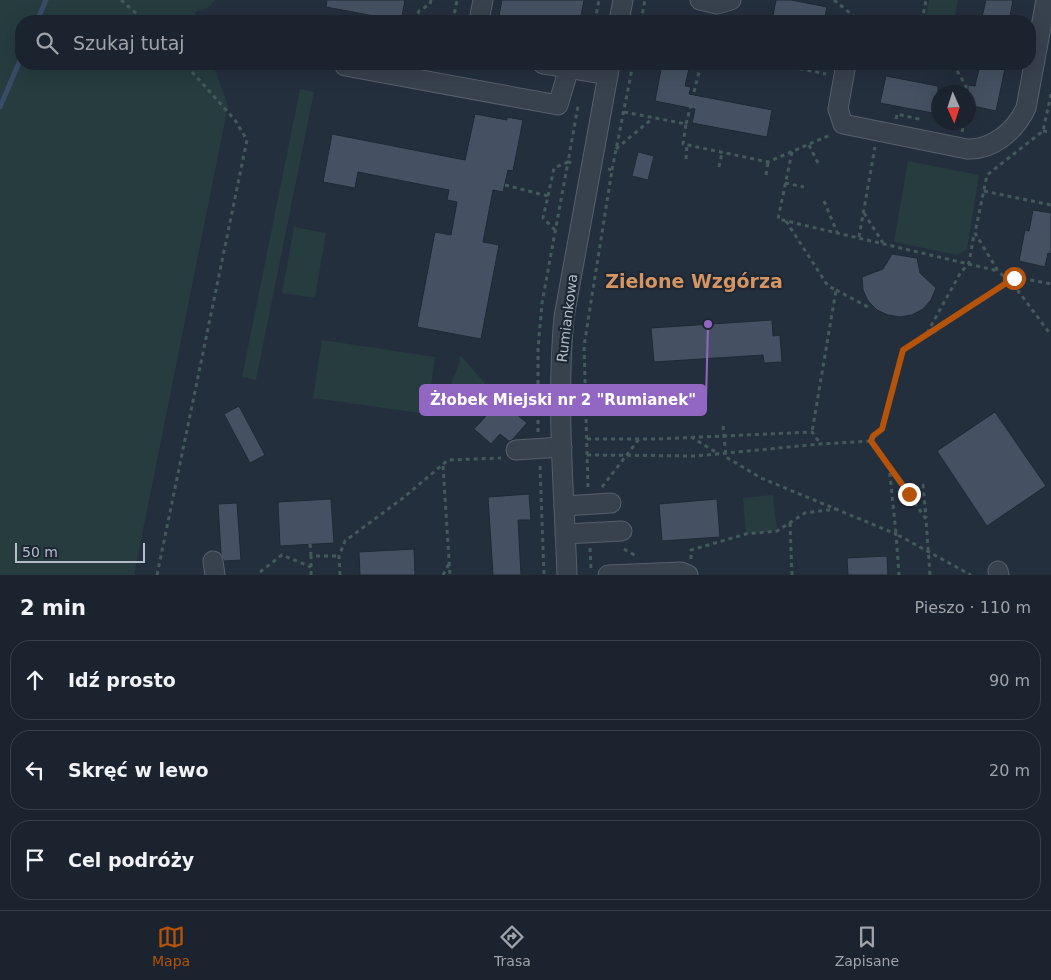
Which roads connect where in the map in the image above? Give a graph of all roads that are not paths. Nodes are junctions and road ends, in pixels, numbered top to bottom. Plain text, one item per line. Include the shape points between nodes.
1 (483, 0) edge
2 (623, 0) edge
3 (700, 0) edge
4 (731, 0) edge
5 (1046, 0) edge
6 (481, 15) edge
7 (620, 15) edge
8 (1036, 54) edge
9 (367, 70) edge
10 (568, 70) edge
11 (609, 70) edge
12 (1033, 70) edge
13 (845, 71) edge
14 (562, 447) junction
15 (509, 454) road end
16 (606, 496) road end
17 (564, 506) junction
18 (566, 534) junction
19 (622, 539) road end
20 (690, 568) edge
21 (567, 575) edge
22 (608, 575) edge

1 - 6 street
2 - 7 street
3 - 4 street via 717,4
5 - 8 street
9 - 10 street via 558,105
11 - 14 street, Rumiankowa via 564,317 560,391
12 - 13 street via 1026,108 1020,120 998,141 978,150 843,124 839,114
14 - 15 street
14 - 17 street, Rumiankowa
16 - 17 street
17 - 18 street, Rumiankowa
18 - 19 street
18 - 21 street, Rumiankowa
20 - 22 street via 681,572

